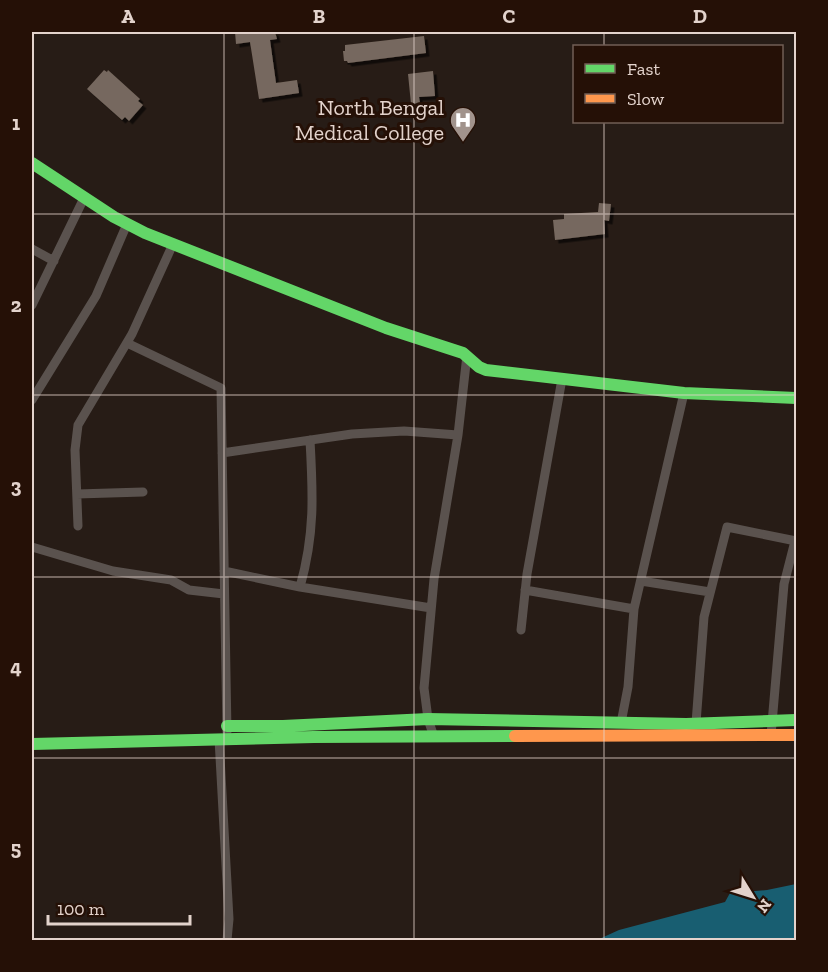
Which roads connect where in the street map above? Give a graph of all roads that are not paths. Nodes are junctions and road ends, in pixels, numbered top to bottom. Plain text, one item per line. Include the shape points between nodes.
1 (32, 163) edge
2 (84, 198) junction
3 (127, 224) junction
4 (173, 244) junction
5 (32, 249) edge
6 (54, 261) junction
7 (32, 305) edge
8 (127, 343) junction
9 (467, 355) junction
10 (562, 379) junction
11 (684, 393) junction
12 (796, 398) edge
13 (32, 400) edge
14 (458, 435) junction
15 (310, 440) junction
16 (222, 453) junction
17 (142, 492) dead end
18 (77, 494) junction
19 (78, 525) dead end
20 (796, 541) edge
21 (32, 547) edge
22 (224, 571) junction
23 (641, 580) junction
24 (300, 587) junction
25 (525, 590) junction
26 (710, 592) junction
27 (224, 594) junction
28 (432, 608) junction
29 (634, 609) junction
30 (522, 630) dead end
31 (428, 718) junction
32 (772, 719) junction
33 (796, 720) edge
34 (621, 723) junction
35 (696, 723) junction
36 (227, 726) junction
37 (771, 735) junction
38 (796, 735) edge
39 (434, 737) junction
40 (223, 739) junction
41 (32, 744) edge
42 (227, 940) edge

1 - 2 street
2 - 3 street
2 - 6 street
3 - 4 street
3 - 13 street via 96,296
4 - 8 street
4 - 9 street
5 - 6 street
6 - 7 street
8 - 16 street via 221,388
8 - 18 street via 78,425
9 - 10 street via 479,367 491,371
9 - 14 street
10 - 11 street
10 - 25 street
11 - 12 street
11 - 23 street
14 - 15 street via 404,431
14 - 28 street
15 - 16 street
15 - 24 street via 314,503 309,556
16 - 22 street
17 - 18 street
18 - 19 street
20 - 26 street via 727,527
20 - 32 street via 784,584
21 - 27 street via 113,571 171,580 189,590
22 - 24 street
22 - 27 street
23 - 26 street
23 - 29 street
24 - 28 street
25 - 29 street
25 - 30 street
26 - 35 street via 704,617
27 - 36 street
28 - 31 street via 424,688
29 - 34 street
31 - 34 street
31 - 36 street
31 - 39 street
32 - 33 street
32 - 35 street
32 - 37 street
34 - 35 street
36 - 40 street
37 - 38 street
37 - 39 street
39 - 40 street
40 - 41 street
40 - 42 street

